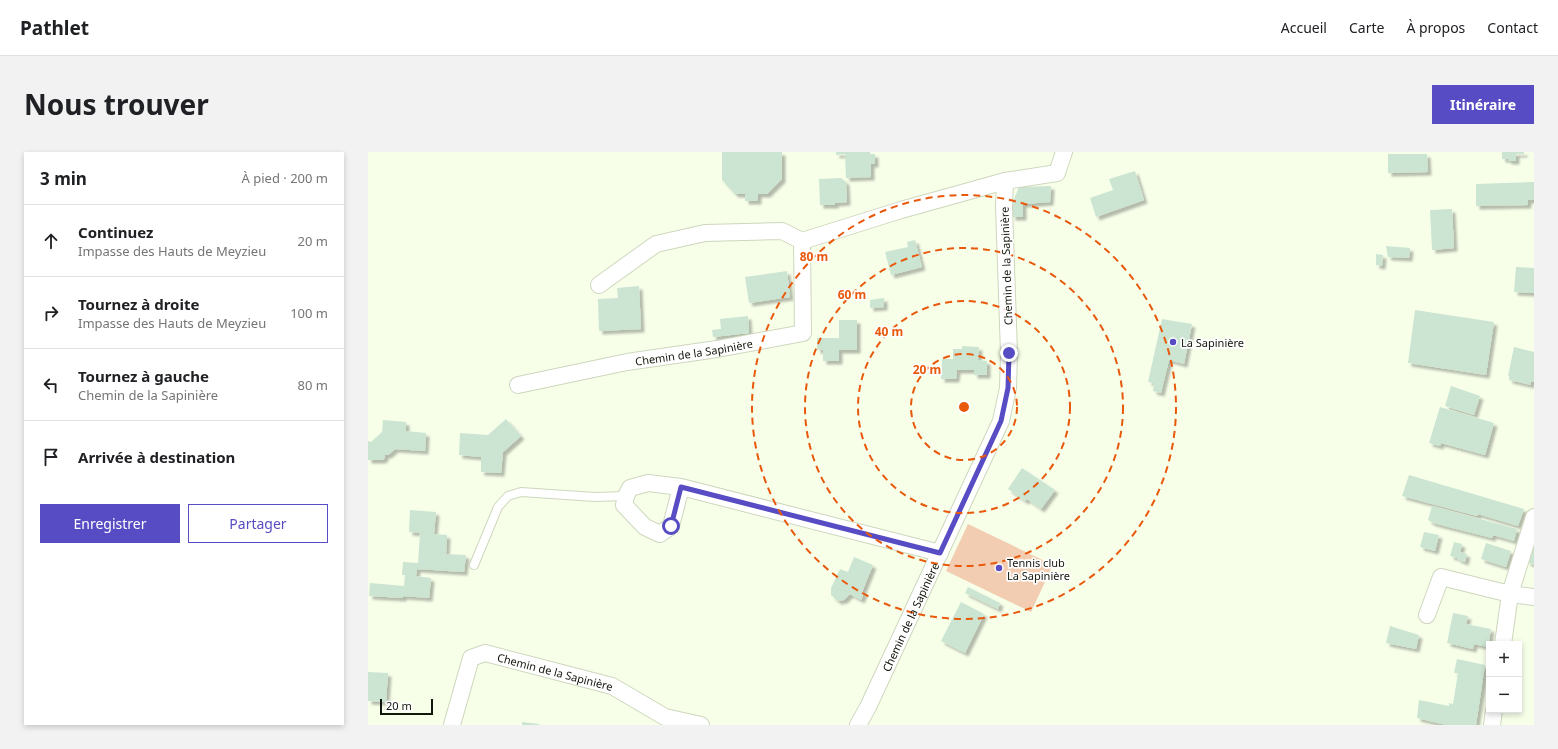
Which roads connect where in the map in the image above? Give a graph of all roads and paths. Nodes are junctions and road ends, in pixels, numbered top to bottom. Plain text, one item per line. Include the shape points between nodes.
1 (1064, 152) edge
2 (1005, 181) junction
3 (802, 241) junction
4 (599, 285) dead end
5 (518, 385) dead end
6 (681, 487) junction
7 (626, 496) junction
8 (1534, 517) edge
9 (940, 553) junction
10 (474, 565) dead end
11 (1510, 594) junction
12 (1534, 597) edge
13 (1427, 615) dead end
14 (1503, 641) edge
15 (1494, 713) edge
16 (452, 725) edge
17 (701, 725) edge
18 (858, 725) edge
19 (1492, 725) edge

1 - 2 street via 1058,173
2 - 3 street
2 - 9 street, Chemin de la Sapinière via 1008,388 1001,421
3 - 4 street via 782,231 705,233 656,244
3 - 5 street, Chemin de la Sapinière via 803,333 627,362
6 - 7 street via 648,483 630,488
6 - 7 street via 671,526 660,534 645,527 624,505
6 - 9 street
7 - 10 lane via 595,497 521,492 508,496 498,507
8 - 11 street
9 - 18 street, Chemin de la Sapinière
11 - 12 street
11 - 13 street via 1441,577
11 - 14 street
15 - 19 street
16 - 17 street, Chemin de la Sapinière via 471,658 485,653 612,686 665,717

